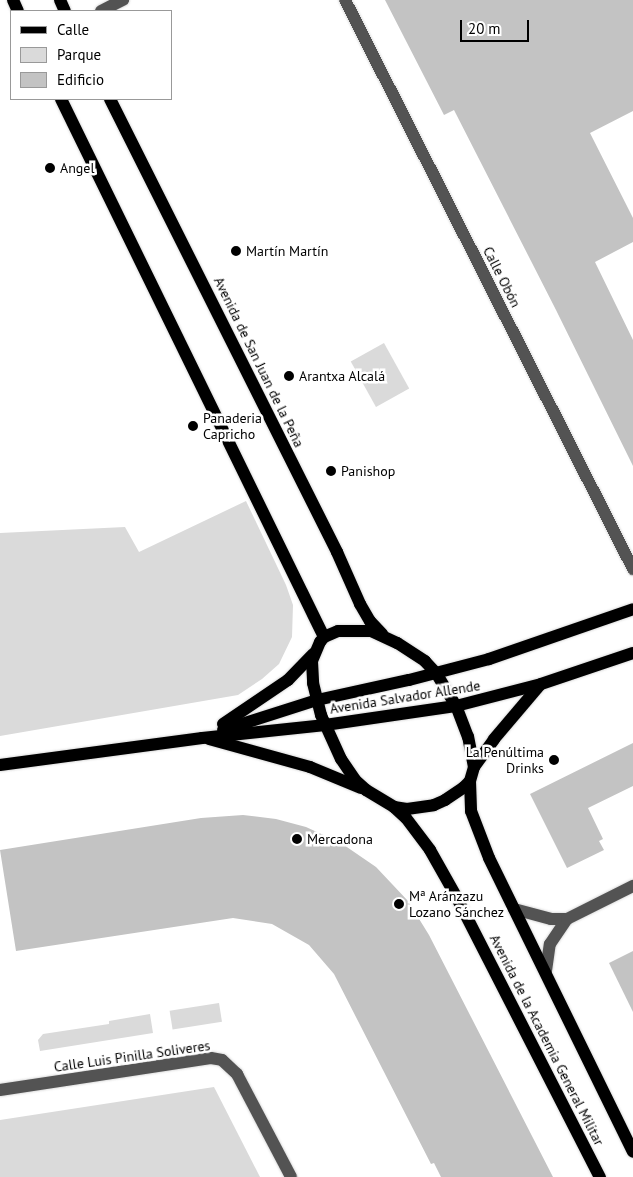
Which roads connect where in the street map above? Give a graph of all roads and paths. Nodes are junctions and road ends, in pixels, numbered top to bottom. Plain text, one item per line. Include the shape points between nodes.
1 (123, 0) edge
2 (345, 0) edge
3 (103, 10) edge
4 (61, 100) edge
5 (111, 100) edge
6 (633, 569) edge
7 (633, 609) edge
8 (384, 636) junction
9 (324, 637) junction
10 (314, 652) junction
11 (633, 653) edge
12 (436, 673) junction
13 (541, 684) junction
14 (317, 700) junction
15 (456, 706) junction
16 (325, 725) junction
17 (202, 738) junction
18 (0, 765) edge
19 (474, 767) junction
20 (470, 781) junction
21 (366, 790) junction
22 (394, 807) junction
23 (633, 886) edge
24 (514, 909) junction
25 (568, 919) junction
26 (546, 971) junction
27 (0, 1090) edge
28 (633, 1152) edge
29 (291, 1177) edge
30 (600, 1177) edge

1 - 3 street
2 - 6 street, Calle Obón
4 - 9 main road
5 - 8 main road, Avenida de San Juan de la Peña via 360,604
7 - 12 main road, Avenida Salvador Allende via 529,647
8 - 9 main road, Avenida de San Juan de la Peña via 360,629 338,631
8 - 12 main road, Avenida de San Juan de la Peña via 413,652
9 - 10 main road
10 - 14 main road via 311,670
10 - 17 main road via 288,680
11 - 13 main road, Avenida Salvador Allende
12 - 14 main road, Avenida Salvador Allende
12 - 15 main road, Avenida de San Juan de la Peña
13 - 15 main road, Avenida Salvador Allende
13 - 19 main road via 510,717
14 - 16 main road, Avenida de la Academia General Militar
14 - 17 main road, Avenida Salvador Allende
15 - 16 main road, Avenida Salvador Allende
15 - 19 main road, Avenida de San Juan de la Peña via 468,737
16 - 17 main road, Avenida Salvador Allende
16 - 21 main road, Avenida de la Academia General Militar via 348,771
17 - 18 main road
17 - 21 main road via 310,767
19 - 20 main road, Avenida de la Academia General Militar
20 - 22 main road via 454,795 434,804 407,809
20 - 24 main road, Avenida de la Academia General Militar via 471,811 478,834
21 - 22 main road, Avenida de la Academia General Militar
22 - 30 main road, Avenida de la Academia General Militar via 414,827 440,866
23 - 25 street
24 - 25 street via 546,918
24 - 26 main road, Avenida de la Academia General Militar
25 - 26 street via 550,944
26 - 28 main road, Avenida de la Academia General Militar
27 - 29 street, Calle Luis Pinilla Soliveres via 211,1058 222,1060 237,1074

